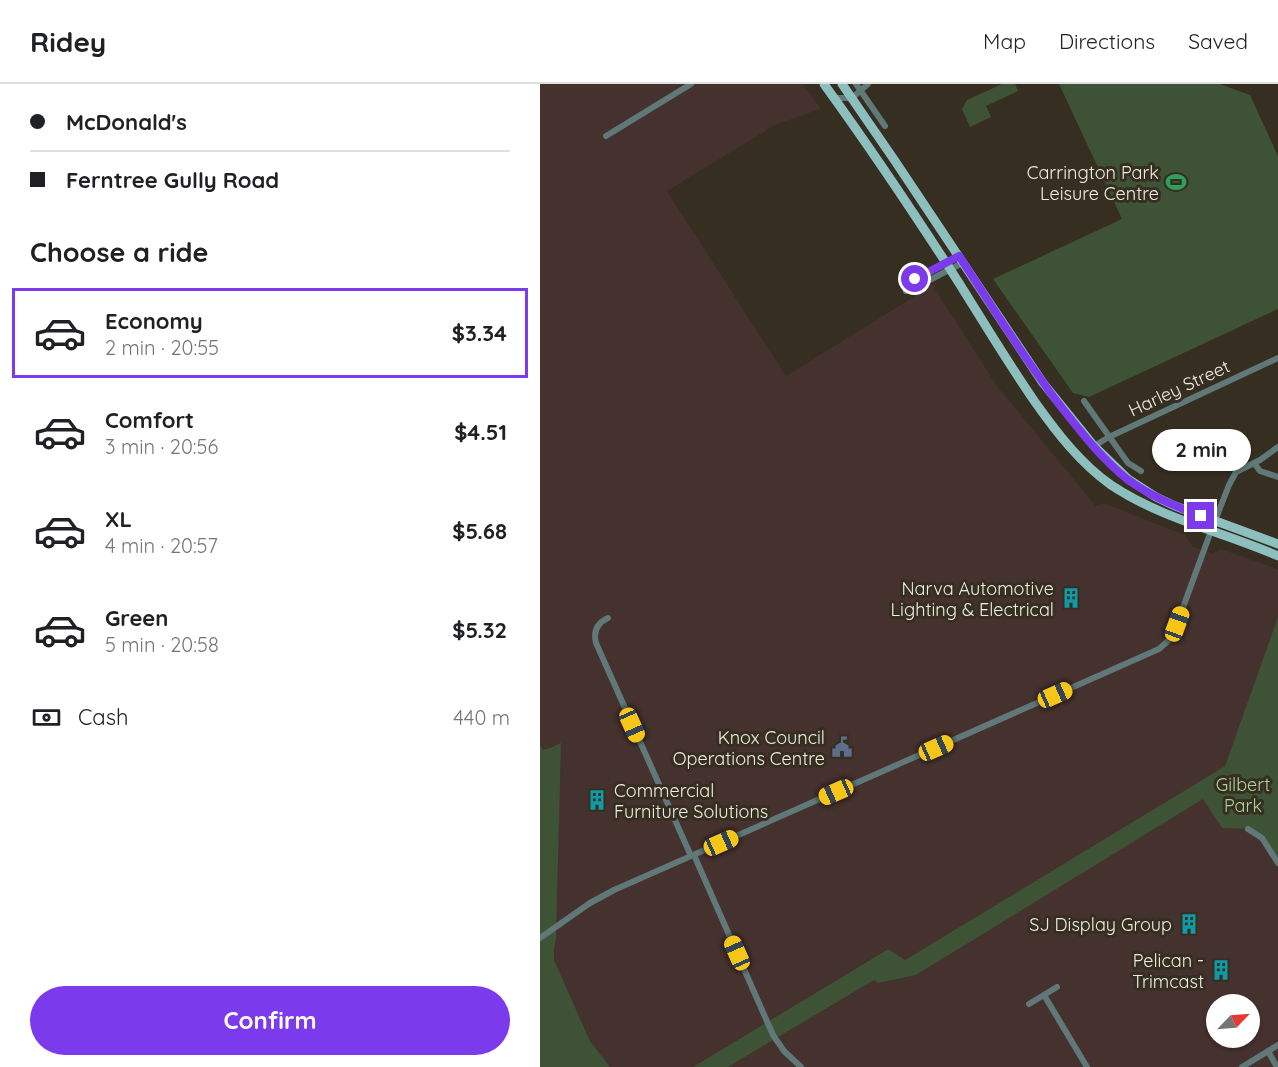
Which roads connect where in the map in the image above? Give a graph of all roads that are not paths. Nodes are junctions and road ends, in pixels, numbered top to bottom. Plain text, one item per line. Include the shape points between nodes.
1 (691, 84) edge
2 (824, 84) edge
3 (868, 84) edge
4 (858, 86) edge
5 (844, 87) edge
6 (834, 98) junction
7 (852, 98) junction
8 (885, 126) dead end
9 (606, 136) dead end
10 (962, 259) junction
11 (948, 266) junction
12 (1278, 358) edge
13 (1084, 401) dead end
14 (1109, 437) junction
15 (1094, 446) junction
16 (1278, 447) edge
17 (1078, 457) junction
18 (1254, 463) junction
19 (1141, 471) dead end
20 (1278, 477) edge
21 (1215, 521) junction
22 (1211, 531) junction
23 (1278, 544) edge
24 (1278, 556) edge
25 (608, 618) dead end
26 (1248, 829) dead end
27 (692, 856) junction
28 (1278, 863) edge
29 (540, 938) edge
30 (1058, 987) dead end
31 (1044, 995) junction
32 (1029, 1004) dead end
33 (1278, 1045) edge
34 (1268, 1051) junction
35 (801, 1067) edge
36 (1087, 1067) edge
37 (1242, 1067) edge
38 (1277, 1067) edge

1 - 9 street
2 - 6 main road
3 - 4 street
4 - 5 street
4 - 7 street
4 - 8 street
5 - 6 street
5 - 7 main road
6 - 7 street
6 - 11 main road
7 - 10 main road
10 - 11 street
10 - 15 main road via 1043,383
11 - 11 street via 906,291 915,279
11 - 17 main road via 1015,373
12 - 14 street, Harley Street
13 - 14 street
14 - 15 street, Harley Street
14 - 19 street via 1128,463
15 - 17 main road
15 - 21 main road via 1142,489
16 - 18 street
17 - 22 main road via 1141,503
18 - 20 street via 1260,471
18 - 21 street via 1232,477
21 - 22 main road
21 - 23 main road
22 - 24 main road
22 - 27 street via 1174,632 1159,649
25 - 27 street via 596,629 596,643
26 - 28 street via 1262,838
27 - 29 street via 590,903
27 - 35 street via 773,1035
30 - 31 street
31 - 32 street
31 - 36 street
33 - 34 street
34 - 37 street
34 - 38 street

